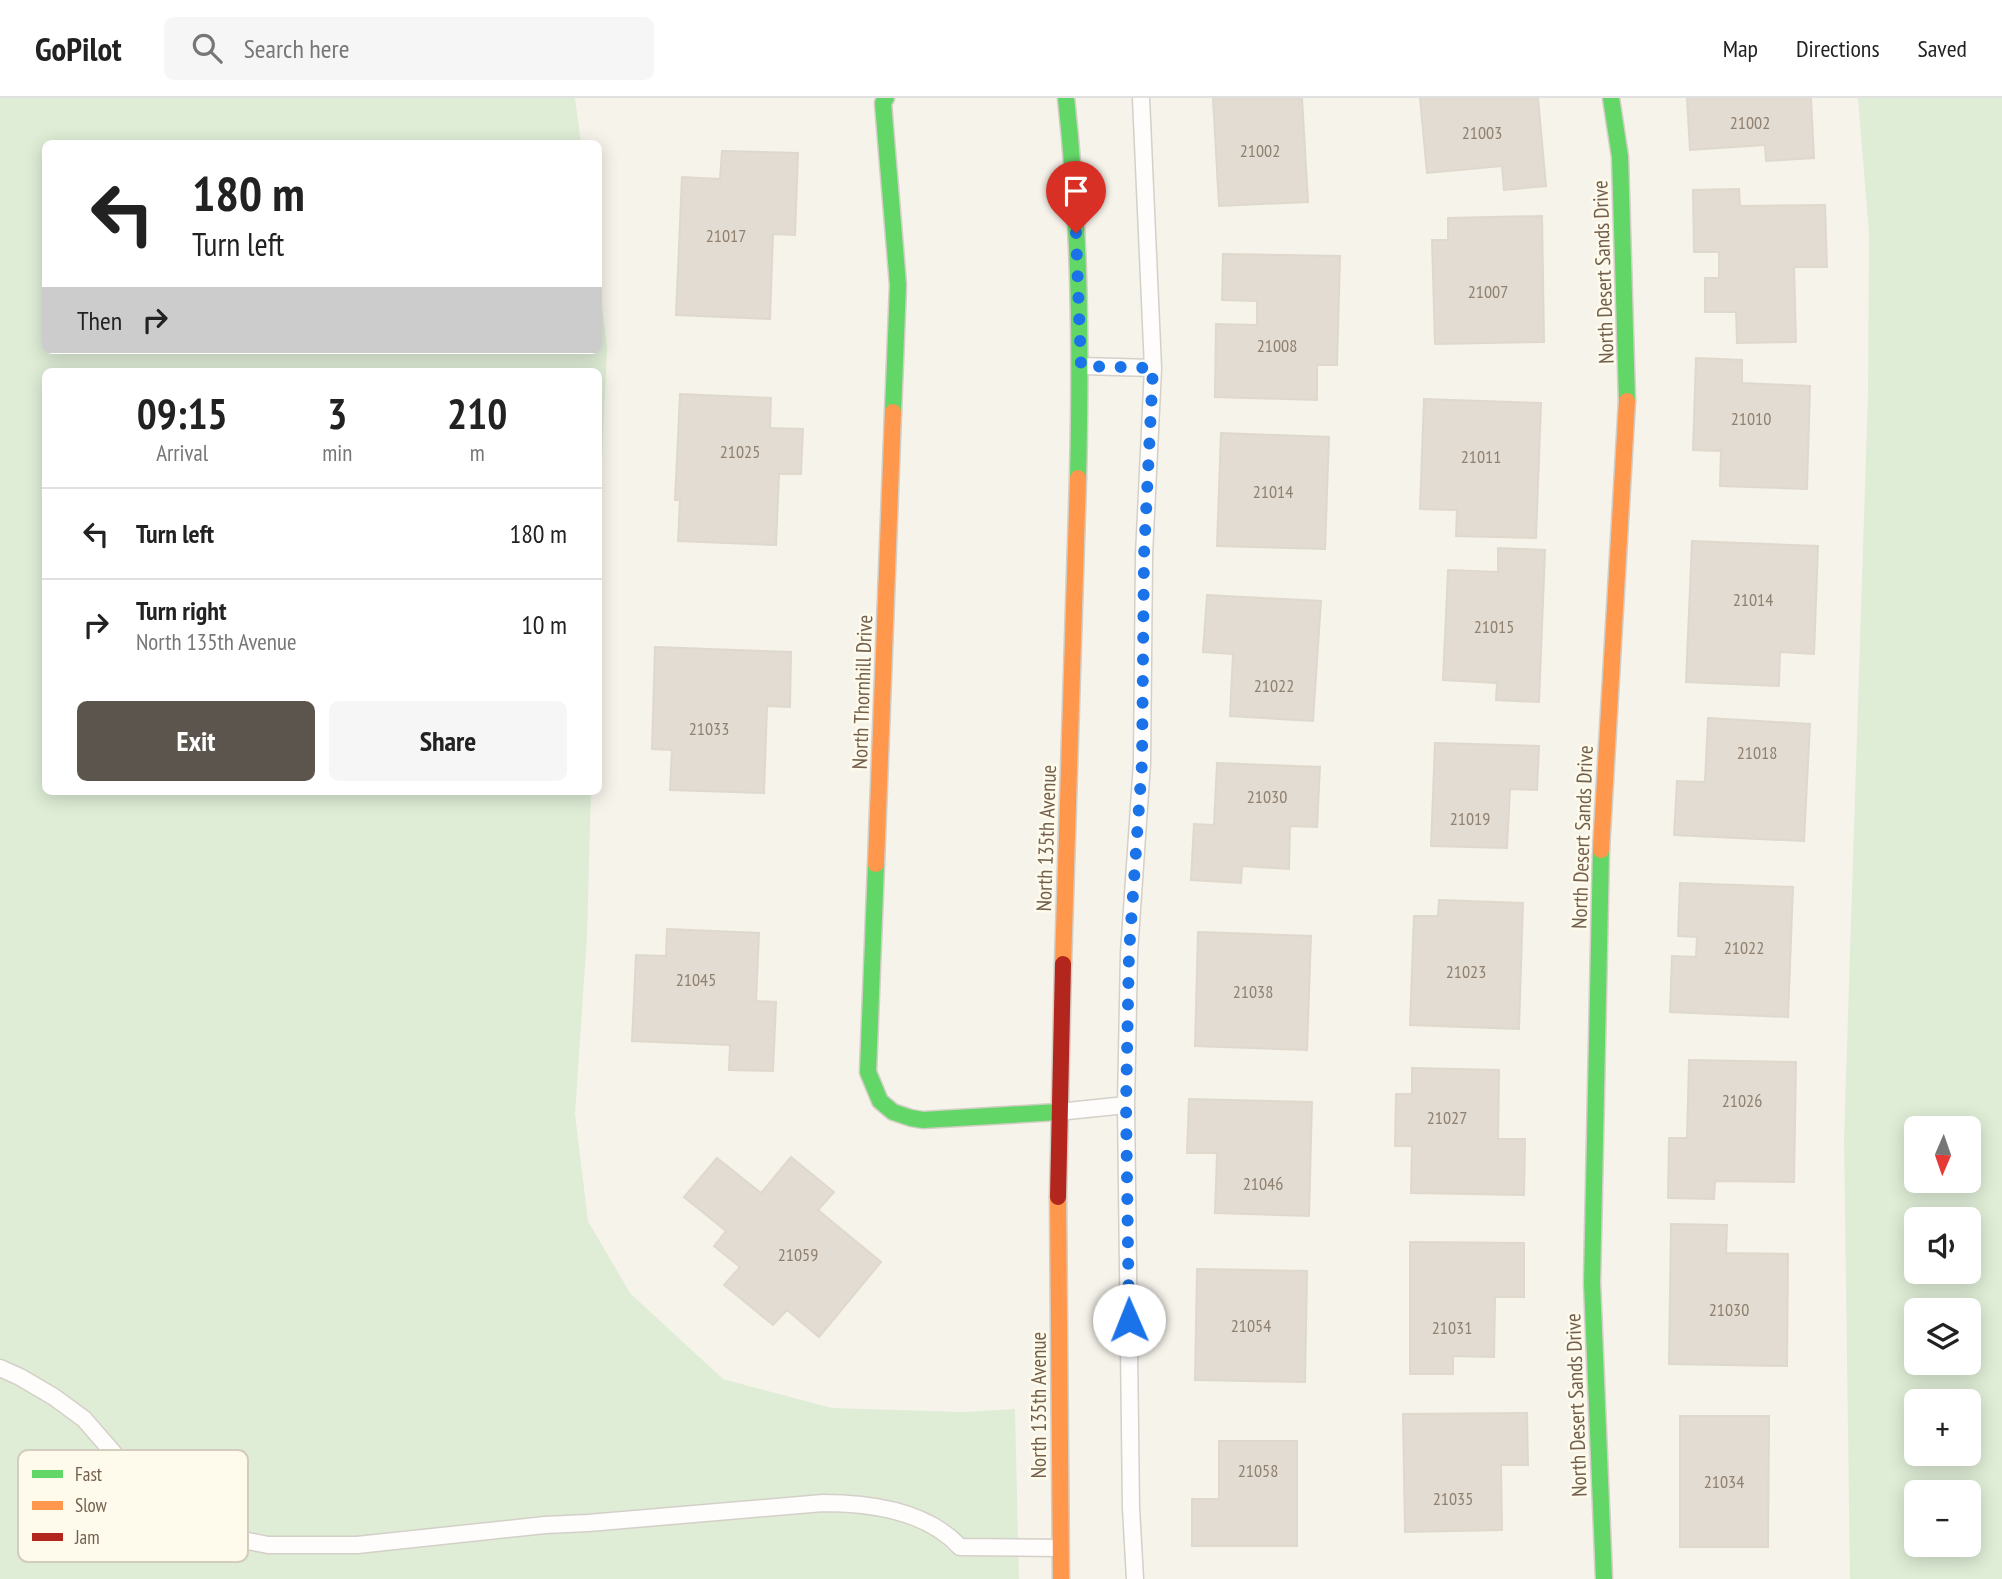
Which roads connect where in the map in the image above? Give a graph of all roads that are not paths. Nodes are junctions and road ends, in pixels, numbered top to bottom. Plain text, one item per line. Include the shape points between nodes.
1 (886, 98) edge
2 (1066, 98) edge
3 (1141, 98) edge
4 (1611, 98) edge
5 (1081, 366) junction
6 (1153, 368) junction
7 (1126, 1105) junction
8 (1058, 1112) junction
9 (0, 1368) edge
10 (111, 1450) edge
11 (248, 1541) edge
12 (1059, 1548) junction
13 (1061, 1579) edge
14 (1135, 1579) edge
15 (1604, 1579) edge

1 - 8 street, North Thornhill Drive via 898,285 868,1072 883,1106 902,1117 923,1120
2 - 5 street, North 135th Avenue
3 - 6 lane
4 - 15 street, North Desert Sands Drive via 1620,157 1628,392 1601,841 1592,1283
5 - 6 lane
5 - 8 street, North 135th Avenue
6 - 7 lane
7 - 8 lane
7 - 14 lane
8 - 12 street, North 135th Avenue
9 - 10 lane via 84,1419
11 - 12 lane via 357,1545 545,1525 851,1503 922,1521 940,1529 960,1547
12 - 13 street, North 135th Avenue

